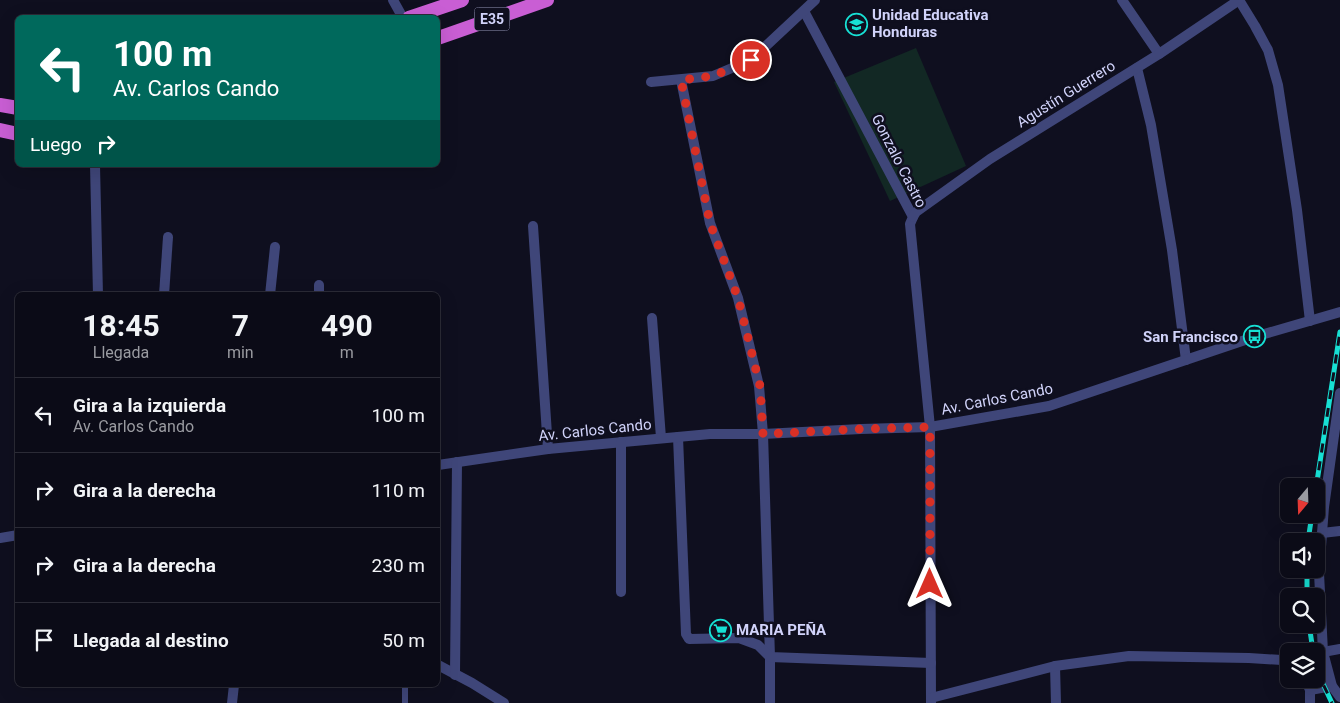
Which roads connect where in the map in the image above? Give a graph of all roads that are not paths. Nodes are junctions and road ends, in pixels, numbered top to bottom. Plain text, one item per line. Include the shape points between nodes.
1 (393, 0) edge
2 (462, 0) edge
3 (547, 0) edge
4 (814, 0) edge
5 (1122, 0) edge
6 (1239, 0) edge
7 (804, 10) junction
8 (402, 15) edge
9 (418, 15) edge
10 (440, 37) edge
11 (1158, 54) junction
12 (1137, 68) junction
13 (681, 80) junction
14 (651, 82) dead end
15 (0, 105) edge
16 (15, 108) edge
17 (0, 130) edge
18 (15, 133) edge
19 (95, 167) edge
20 (913, 217) junction
21 (533, 226) dead end
22 (168, 237) dead end
23 (275, 247) dead end
24 (98, 292) edge
25 (164, 292) edge
26 (270, 292) edge
27 (1340, 312) edge
28 (652, 318) dead end
29 (1310, 321) junction
30 (1186, 360) junction
31 (1340, 393) edge
32 (930, 427) junction
33 (763, 434) junction
34 (678, 437) junction
35 (661, 438) junction
36 (621, 442) junction
37 (548, 449) junction
38 (457, 462) junction
39 (440, 465) edge
40 (1340, 531) edge
41 (1322, 532) junction
42 (15, 536) edge
43 (0, 538) edge
44 (621, 592) dead end
45 (1323, 643) edge
46 (1340, 649) edge
47 (1325, 652) edge
48 (770, 657) junction
49 (1280, 660) edge
50 (1325, 660) edge
51 (931, 663) junction
52 (440, 666) edge
53 (1056, 666) junction
54 (455, 675) junction
55 (1332, 686) junction
56 (234, 687) edge
57 (405, 687) edge
58 (1310, 690) joint
59 (1340, 697) edge
60 (931, 700) edge
61 (232, 703) edge
62 (405, 703) edge
63 (504, 703) edge
64 (770, 703) edge
65 (1056, 703) edge
66 (1310, 703) edge

1 - 8 street
2 - 9 highway, E35
3 - 10 highway, E35
4 - 7 street
5 - 11 street
6 - 11 street, Agustín Guerrero
6 - 29 street via 1268,50 1278,85
7 - 13 street via 751,60 713,76
7 - 20 street, Gonzalo Castro
11 - 12 street, Agustín Guerrero
12 - 20 street, Agustín Guerrero via 990,159
12 - 30 street via 1158,164
13 - 14 street
13 - 33 street via 710,223 738,298 760,386
15 - 16 highway
17 - 18 highway
19 - 24 street
20 - 32 street, Gonzalo Castro via 910,224
21 - 37 street
22 - 25 street
23 - 26 street
27 - 29 street, Av. Carlos Cando
28 - 35 street
29 - 30 street, Av. Carlos Cando
30 - 32 street, Av. Carlos Cando via 1048,406
31 - 41 street
32 - 33 street, Av. Carlos Cando
32 - 51 street, Gonzalo Castro
33 - 34 street, Av. Carlos Cando
33 - 48 street
34 - 35 street, Av. Carlos Cando
34 - 48 street via 686,634 689,638 739,638 758,645
35 - 36 street, Av. Carlos Cando
36 - 37 street, Av. Carlos Cando
36 - 44 street
37 - 38 street, Av. Carlos Cando
38 - 39 street, Av. Carlos Cando
38 - 54 street
40 - 41 street
41 - 45 street via 1319,573
42 - 43 street
46 - 47 street
48 - 51 street
48 - 64 street
49 - 53 street via 1129,656
50 - 55 street
51 - 60 street, Gonzalo Castro
52 - 54 street
53 - 60 street
53 - 65 street
54 - 63 street
55 - 58 street
55 - 59 street
56 - 61 street
57 - 62 lane
58 - 66 street

